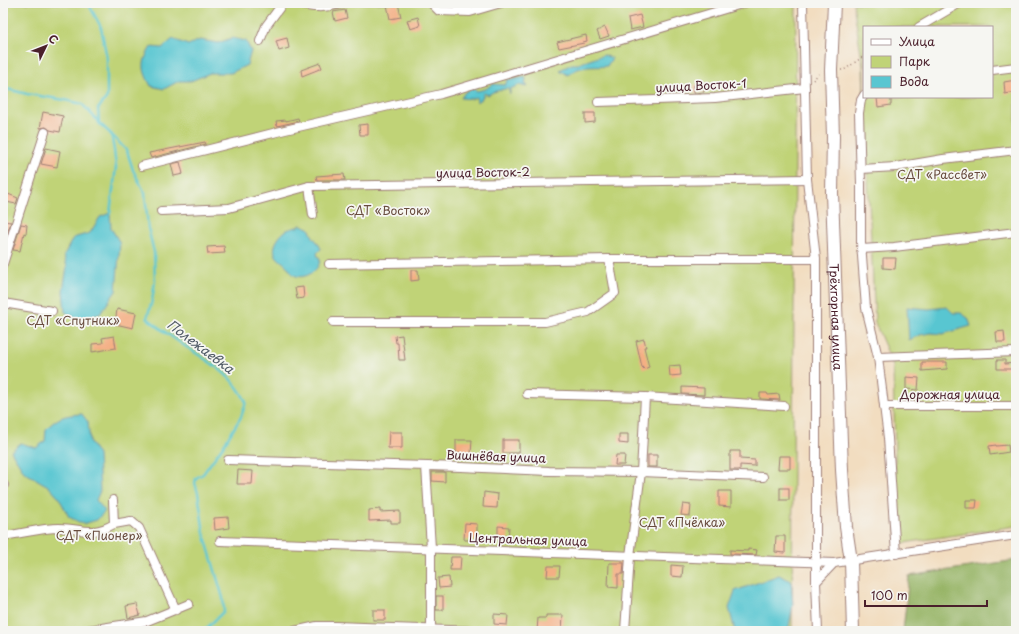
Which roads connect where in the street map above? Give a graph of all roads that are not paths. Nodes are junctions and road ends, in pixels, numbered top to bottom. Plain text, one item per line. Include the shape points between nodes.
1 (283, 3) edge
2 (292, 3) edge
3 (344, 3) edge
4 (431, 3) edge
5 (501, 3) edge
6 (745, 3) edge
7 (803, 3) edge
8 (834, 3) edge
9 (960, 3) edge
10 (920, 26) edge
11 (260, 41) dead end
12 (1016, 67) edge
13 (993, 70) edge
14 (805, 88) junction
15 (863, 97) edge
16 (598, 102) dead end
17 (45, 132) dead end
18 (1016, 150) edge
19 (142, 166) dead end
20 (861, 169) junction
21 (807, 180) junction
22 (309, 186) junction
23 (161, 211) dead end
24 (313, 215) dead end
25 (1016, 232) edge
26 (861, 249) junction
27 (609, 259) junction
28 (816, 259) junction
29 (3, 264) edge
30 (329, 264) dead end
31 (3, 303) edge
32 (52, 311) dead end
33 (333, 322) dead end
34 (1016, 352) edge
35 (878, 357) junction
36 (527, 394) dead end
37 (645, 396) junction
38 (784, 406) dead end
39 (884, 406) junction
40 (1016, 406) edge
41 (228, 460) dead end
42 (426, 466) junction
43 (641, 472) junction
44 (763, 477) dead end
45 (113, 500) dead end
46 (114, 524) junction
47 (1016, 535) edge
48 (3, 536) edge
49 (220, 541) dead end
50 (431, 548) junction
51 (896, 554) junction
52 (630, 556) junction
53 (851, 561) junction
54 (816, 562) junction
55 (834, 563) junction
56 (816, 582) junction
57 (189, 604) dead end
58 (176, 610) junction
59 (431, 629) junction
60 (82, 631) edge
61 (294, 631) edge
62 (477, 631) edge
63 (625, 631) edge
64 (818, 631) edge
65 (853, 631) edge

1 - 11 street via 266,26
2 - 3 street via 317,8
4 - 5 street via 439,11 470,12
6 - 19 street via 441,94
7 - 14 street
8 - 53 highway, Трёхгорная улица via 831,70 832,193 842,470
9 - 10 street
12 - 13 street
14 - 16 street, улица Восток-1 via 715,98
14 - 21 street
15 - 20 street via 859,114
17 - 29 street
18 - 20 street via 896,167
20 - 26 street
21 - 22 street, улица Восток-2
21 - 28 street
22 - 23 street, улица Восток-2 via 229,208
22 - 24 street
25 - 26 street
26 - 35 street via 866,308
27 - 28 street
27 - 30 street
27 - 33 street via 615,293 588,312 545,322
28 - 54 street
31 - 32 street
34 - 35 street
35 - 39 street
36 - 37 street
37 - 38 street
37 - 43 street
39 - 40 street, Дорожная улица
39 - 51 street
41 - 42 street, Вишнёвая улица
42 - 43 street, Вишнёвая улица
42 - 50 street
43 - 44 street, Вишнёвая улица
43 - 52 street
45 - 46 street
46 - 48 street via 100,531 58,528
46 - 58 street via 131,521 139,528
47 - 51 street, Центральная улица
49 - 50 street, Центральная улица
50 - 52 street, Центральная улица
50 - 59 street
51 - 53 street, Центральная улица
52 - 54 street, Центральная улица
52 - 63 street
53 - 55 street, Центральная улица
53 - 65 highway, Трёхгорная улица
54 - 55 street, Центральная улица
54 - 56 street
55 - 56 street
56 - 64 street
57 - 58 street
58 - 60 street via 147,621
59 - 61 street via 331,626
59 - 62 street

